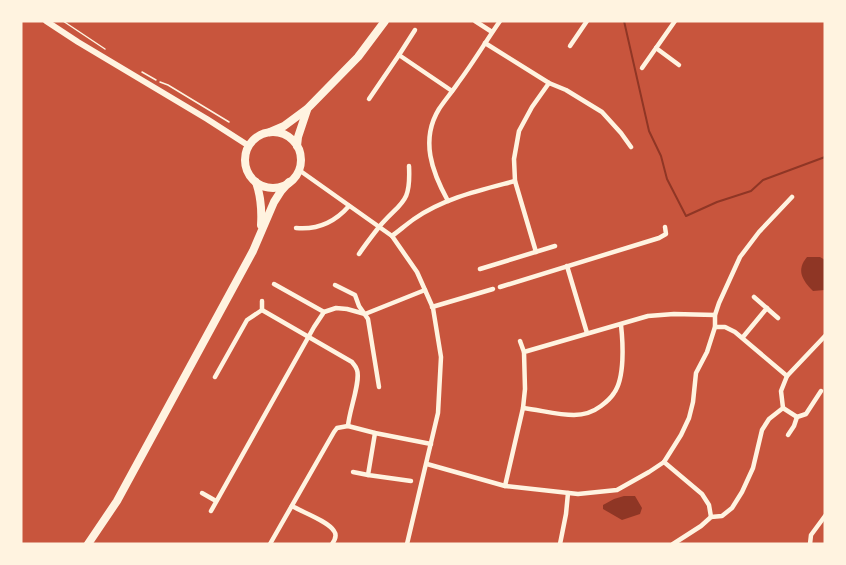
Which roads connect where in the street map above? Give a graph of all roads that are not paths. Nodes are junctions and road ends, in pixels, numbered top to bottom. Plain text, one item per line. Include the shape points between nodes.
1 (46, 21) edge
2 (385, 21) edge
3 (475, 21) edge
4 (500, 21) edge
5 (587, 21) edge
6 (675, 21) edge
7 (414, 30) dead end
8 (492, 32) junction
9 (485, 43) junction
10 (570, 46) dead end
11 (656, 48) junction
12 (399, 55) junction
13 (679, 65) dead end
14 (642, 68) dead end
15 (549, 84) junction
16 (452, 91) junction
17 (369, 99) dead end
18 (307, 110) junction
19 (269, 132) junction
20 (249, 146) junction
21 (297, 146) junction
22 (631, 147) dead end
23 (409, 166) dead end
24 (299, 170) junction
25 (515, 181) junction
26 (256, 182) junction
27 (289, 182) junction
28 (792, 197) dead end
29 (448, 201) junction
30 (349, 206) junction
31 (380, 226) junction
32 (665, 227) dead end
33 (296, 228) dead end
34 (260, 235) junction
35 (392, 236) junction
36 (555, 246) dead end
37 (536, 252) junction
38 (358, 254) dead end
39 (567, 266) junction
40 (480, 269) dead end
41 (274, 284) dead end
42 (335, 285) dead end
43 (500, 287) dead end
44 (493, 289) dead end
45 (425, 290) junction
46 (754, 297) dead end
47 (262, 301) dead end
48 (432, 307) junction
49 (766, 308) junction
50 (262, 310) junction
51 (324, 312) junction
52 (365, 314) junction
53 (716, 315) junction
54 (778, 318) dead end
55 (621, 325) junction
56 (715, 327) junction
57 (587, 333) junction
58 (309, 336) junction
59 (825, 336) edge
60 (742, 338) junction
61 (520, 340) dead end
62 (524, 352) junction
63 (215, 376) dead end
64 (787, 376) junction
65 (379, 387) dead end
66 (821, 392) dead end
67 (523, 408) junction
68 (783, 408) junction
69 (797, 417) junction
70 (348, 426) junction
71 (375, 433) junction
72 (788, 435) dead end
73 (431, 444) junction
74 (664, 462) junction
75 (427, 464) junction
76 (353, 472) dead end
77 (368, 475) junction
78 (411, 481) dead end
79 (505, 486) junction
80 (202, 493) dead end
81 (568, 493) junction
82 (216, 501) junction
83 (292, 506) junction
84 (211, 512) dead end
85 (825, 516) edge
86 (711, 517) junction
87 (88, 544) edge
88 (270, 544) edge
89 (332, 544) edge
90 (407, 544) edge
91 (560, 544) edge
92 (673, 544) edge
93 (810, 544) edge

1 - 20 street
2 - 18 highway via 358,57
3 - 8 street
4 - 8 street
5 - 10 street
6 - 11 street
7 - 12 street
8 - 9 street
9 - 15 street
9 - 16 street
11 - 13 street
11 - 14 street
12 - 16 street
12 - 17 street
15 - 22 street via 602,112
15 - 25 street via 519,131
16 - 29 street via 438,111 429,137 432,167
18 - 19 highway
18 - 21 highway
19 - 20 highway
19 - 21 highway via 285,135
20 - 26 highway via 245,162
21 - 24 highway
23 - 31 street via 407,195
24 - 27 highway
24 - 30 street
25 - 29 street
25 - 37 street
26 - 27 highway via 272,187
26 - 34 highway via 262,211
27 - 34 highway via 274,202
28 - 53 street via 740,257
29 - 35 street
30 - 31 street
30 - 33 street via 316,228
31 - 35 street
31 - 38 street
32 - 39 street via 666,234 659,238
34 - 87 highway via 117,501
35 - 45 street
36 - 37 street
37 - 40 street
39 - 43 street
39 - 57 street
41 - 51 street
42 - 52 street via 355,295
44 - 48 street
45 - 48 street
45 - 52 street
46 - 49 street
47 - 50 street
48 - 73 street via 441,357 438,413
49 - 54 street
49 - 60 street
50 - 58 street
50 - 63 street via 247,320
51 - 52 street via 336,308
51 - 58 street
52 - 65 street
53 - 55 street via 648,316
53 - 56 street
55 - 57 street
55 - 67 street via 621,372 614,393 605,403 586,414 574,415
56 - 60 street via 725,327
56 - 74 street via 696,373 689,418
57 - 62 street
58 - 70 street via 357,368
58 - 82 street
59 - 64 street
60 - 64 street
61 - 62 street
62 - 67 street
64 - 68 street via 781,391
66 - 69 street via 806,414
67 - 79 street
68 - 69 street
68 - 86 street via 762,430 753,468 732,508 722,516
69 - 72 street
70 - 71 street
70 - 83 street via 334,432
71 - 73 street
71 - 77 street
73 - 75 street
74 - 81 street via 617,490
74 - 86 street via 702,494
75 - 79 street
75 - 90 street
76 - 77 street
77 - 78 street
79 - 81 street
80 - 82 street
81 - 91 street
82 - 84 street
83 - 88 street
83 - 89 street via 328,525 336,538
85 - 93 street via 811,535
86 - 92 street

